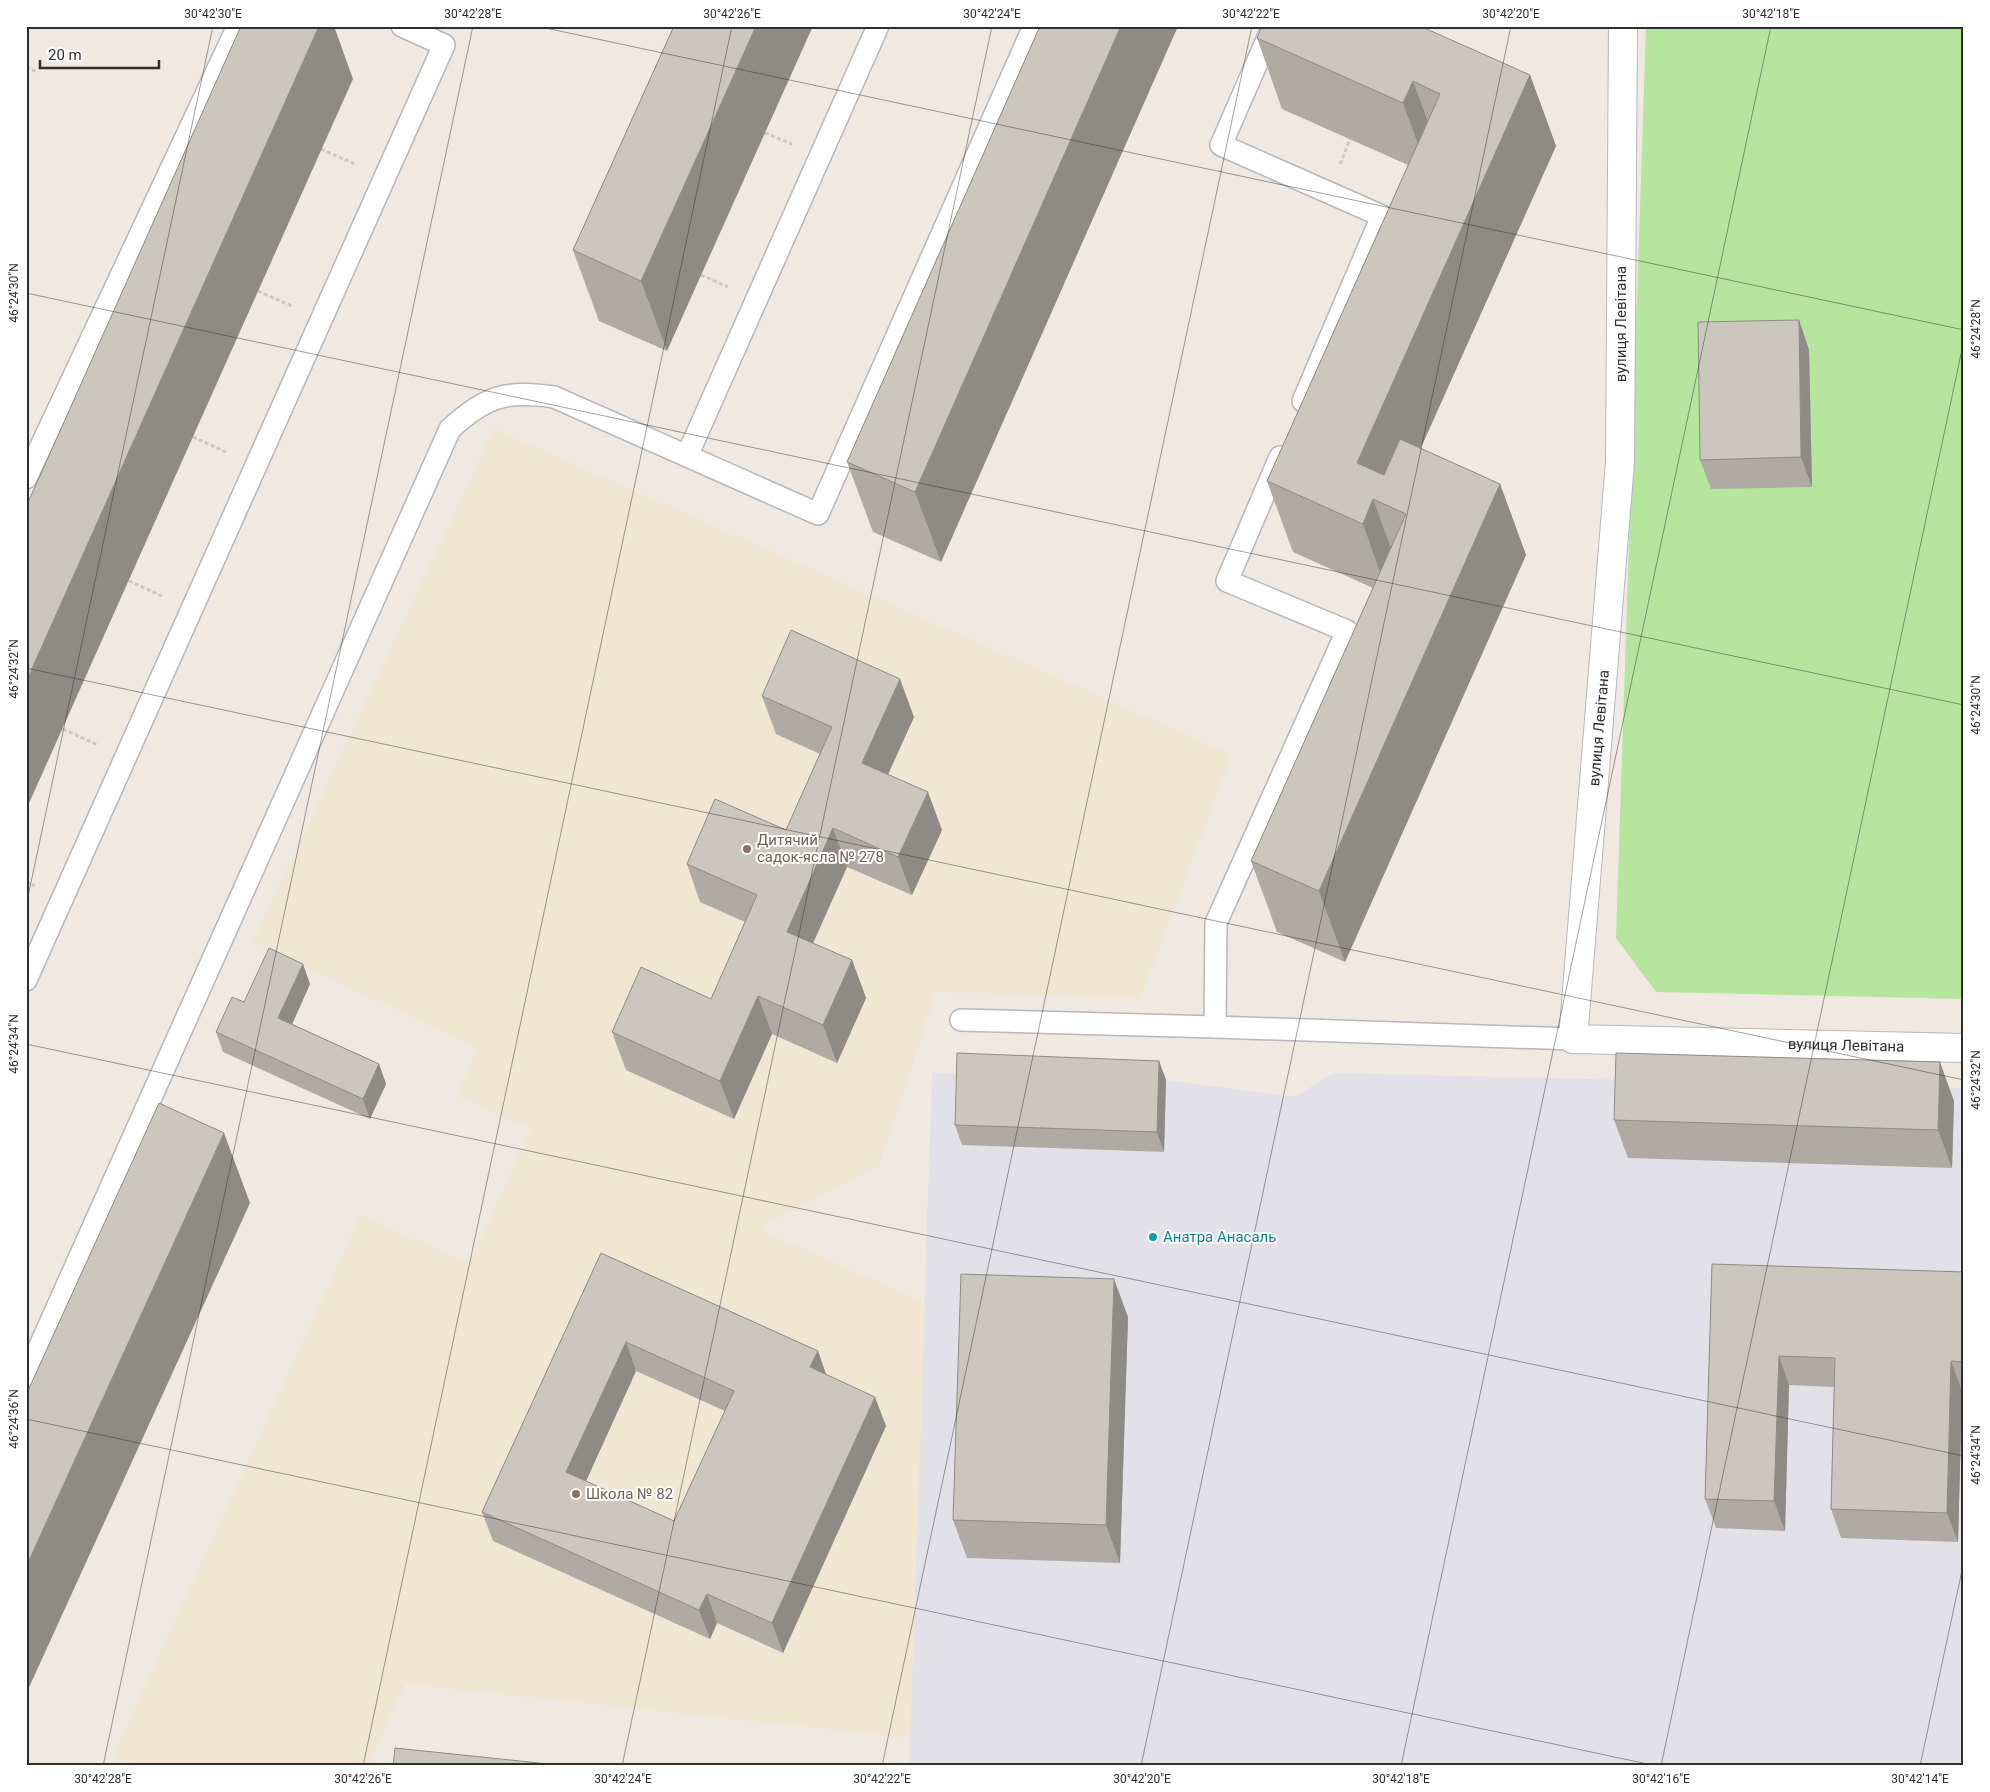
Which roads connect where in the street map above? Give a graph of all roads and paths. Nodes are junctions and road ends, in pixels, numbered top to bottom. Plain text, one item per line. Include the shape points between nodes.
1 (238, 26) edge
2 (402, 26) edge
3 (878, 26) edge
4 (1034, 26) edge
5 (1273, 26) edge
6 (1624, 26) edge
7 (26, 67) edge
8 (37, 72) dead end
9 (321, 149) dead end
10 (385, 177) junction
11 (258, 291) dead end
12 (322, 319) junction
13 (193, 437) dead end
14 (686, 456) junction
15 (256, 465) junction
16 (26, 478) edge
17 (129, 581) dead end
18 (192, 609) junction
19 (63, 729) dead end
20 (126, 757) junction
21 (26, 980) edge
22 (960, 1020) dead end
23 (1215, 1026) junction
24 (1573, 1039) junction
25 (1964, 1048) edge
26 (26, 1377) edge

1 - 16 lane
2 - 10 lane via 444,45
3 - 14 lane
4 - 14 lane via 818,514
5 - 23 lane via 1221,145 1382,216 1227,580 1347,631 1216,923
6 - 24 street, вулиця Левітана via 1620,462
7 - 8 path
9 - 10 path
10 - 12 lane
11 - 12 path
12 - 15 lane
13 - 15 path
14 - 26 lane via 554,397 526,393 497,397 471,410 450,429
15 - 18 lane
17 - 18 path
18 - 20 lane
19 - 20 path
20 - 21 lane
22 - 23 lane
23 - 24 lane
24 - 25 street, вулиця Левітана

